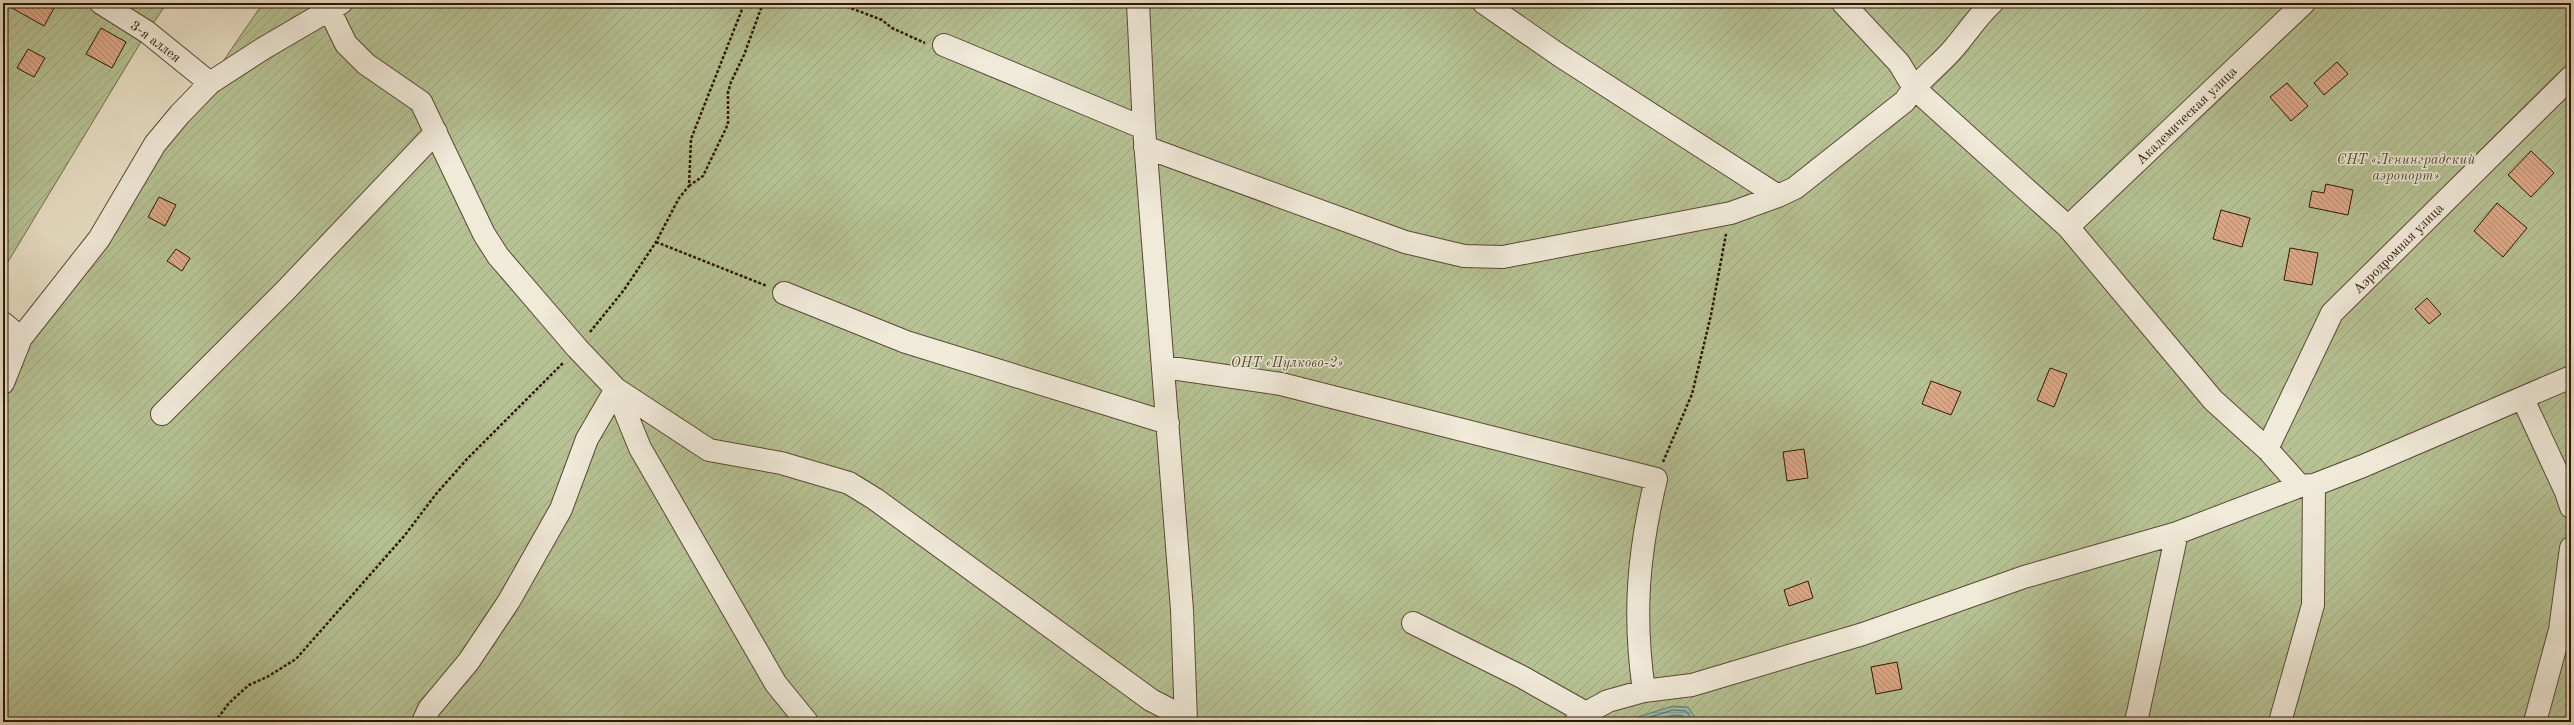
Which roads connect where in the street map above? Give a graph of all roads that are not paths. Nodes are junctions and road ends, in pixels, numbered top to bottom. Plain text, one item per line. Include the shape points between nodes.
1 (101, 3) edge
2 (1138, 3) edge
3 (1484, 3) edge
4 (1843, 3) edge
5 (1992, 3) edge
6 (2304, 3) edge
7 (332, 5) edge
8 (944, 45) road end
9 (2571, 77) edge
10 (210, 83) junction
11 (1914, 88) junction
12 (436, 132) junction
13 (1145, 138) junction
14 (1778, 196) junction
15 (2068, 227) junction
16 (784, 293) road end
17 (3, 323) edge
18 (21, 338) junction
19 (1164, 367) junction
20 (2571, 377) edge
21 (3, 383) edge
22 (616, 389) junction
23 (2522, 399) junction
24 (162, 414) dead end
25 (1168, 423) junction
26 (2267, 449) junction
27 (2307, 485) junction
28 (2571, 508) edge
29 (2177, 533) junction
30 (2571, 548) edge
31 (1413, 623) dead end
32 (1644, 691) junction
33 (1581, 718) edge
34 (1186, 720) edge
35 (423, 722) edge
36 (807, 722) edge
37 (2136, 722) edge
38 (2280, 722) edge
39 (2535, 722) edge

1 - 10 street, 3-я аллея via 147,32
2 - 13 street
3 - 14 street
4 - 11 street via 1899,63
5 - 11 street via 1978,16 1954,49
6 - 15 street, Академическая улица
7 - 10 street
7 - 12 street via 346,44 366,64 421,102
8 - 13 street
9 - 26 street, Аэродромная улица via 2332,313
10 - 18 street via 155,144 99,239
11 - 14 street via 1905,101 1800,184
11 - 15 street
12 - 22 street via 484,234 498,256
12 - 24 street via 286,290
13 - 14 street via 1405,242 1464,256 1503,257 1731,213
13 - 19 street
15 - 26 street via 2214,400
16 - 25 street via 906,342
17 - 18 street
18 - 21 street
19 - 25 street
19 - 32 street via 1280,384 1656,479 1644,528 1637,601 1638,647
20 - 23 street
22 - 34 street via 709,450 781,463 849,483 1151,700
22 - 35 street via 587,439 561,509 509,601 469,661 430,709
22 - 36 street via 640,448 776,684
23 - 27 street
23 - 28 street
25 - 34 street via 1182,610
26 - 27 street
27 - 29 street
27 - 38 street via 2313,605
29 - 32 street via 2024,577 1863,634 1692,685
29 - 37 street
30 - 39 street via 2560,630
31 - 33 street via 1522,677
32 - 33 street via 1608,701

